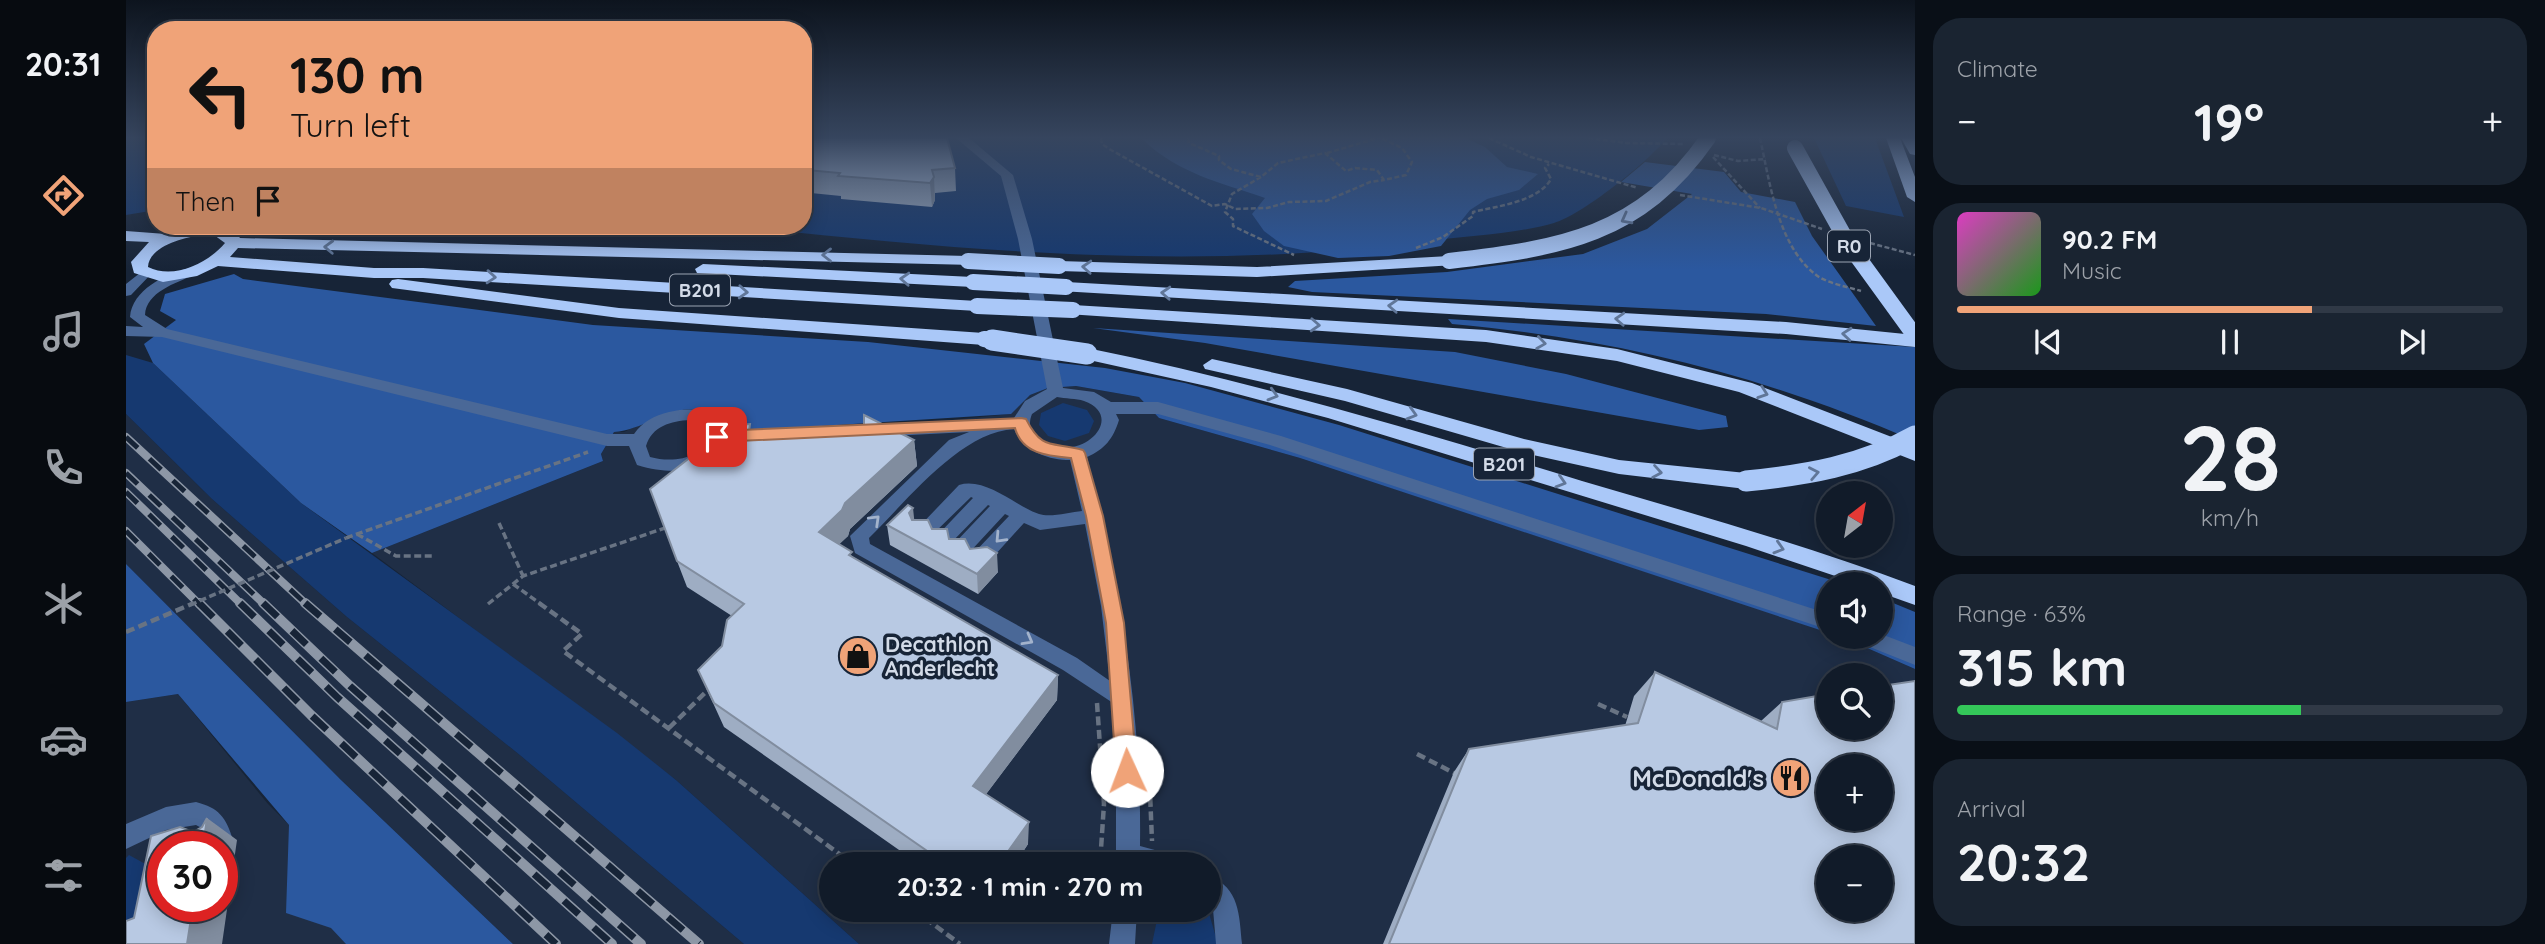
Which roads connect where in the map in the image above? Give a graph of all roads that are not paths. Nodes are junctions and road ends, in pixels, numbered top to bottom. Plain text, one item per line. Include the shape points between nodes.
1 (1009, 182) edge
2 (1676, 182) edge
3 (1813, 182) edge
4 (189, 235) edge
5 (230, 235) edge
6 (126, 236) edge
7 (168, 239) junction
8 (233, 243) junction
9 (397, 250) junction
10 (134, 254) edge
11 (216, 261) junction
12 (189, 272) junction
13 (145, 273) junction
14 (374, 273) junction
15 (126, 292) edge
16 (126, 331) edge
17 (162, 332) junction
18 (1915, 339) edge
19 (1085, 347) junction
20 (1056, 392) junction
21 (1106, 408) junction
22 (1021, 423) junction
23 (1000, 425) junction
24 (852, 431) edge
25 (1915, 436) edge
26 (638, 440) junction
27 (1077, 453) junction
28 (1915, 454) edge
29 (986, 496) junction
30 (1003, 505) junction
31 (1022, 514) junction
32 (1094, 516) junction
33 (923, 532) edge
34 (941, 541) edge
35 (959, 551) edge
36 (978, 561) edge
37 (1915, 596) edge
38 (1816, 618) edge
39 (1893, 647) edge
40 (1915, 656) edge
41 (1123, 698) junction
42 (220, 831) edge
43 (126, 837) edge
44 (1128, 852) edge
45 (1221, 899) edge
46 (1124, 922) edge
47 (1122, 944) edge
48 (1230, 944) edge

1 - 20 street
2 -> 9 highway, B201, bridge via 1645,208 1611,226 1546,247 1449,261 1257,272 842,256
3 - 18 highway, R0, bridge via 1865,272
4 - 7 highway, B201
5 - 8 highway, B201
6 - 7 highway, B201
7 - 10 highway, B201
9 -> 8 highway, B201
8 - 11 highway, B201
18 -> 9 highway, B201, bridge
10 - 13 highway, B201
11 - 12 highway, B201
11 - 14 highway, B201
12 - 13 highway, B201
12 - 17 street via 156,289 136,309 137,317
13 - 15 street
14 - 19 highway, B201, bridge via 393,283 619,313 983,334
14 -> 28 highway, B201, bridge via 1486,336 1617,355 1745,387
16 - 17 street
17 - 26 street via 607,440
19 -> 25 highway, B201, bridge via 1298,383 1524,446 1682,476 1746,481 1805,475 1858,463
19 -> 37 highway, B201 via 1340,414 1805,556
20 - 21 street via 1087,396
20 - 22 street via 1030,403
21 - 27 street via 1112,426 1109,435 1097,447
21 - 38 street via 1158,408 1275,440
22 - 23 street
22 - 27 street via 1024,434 1045,450
23 - 24 street
23 - 41 street via 955,444 859,536 862,548 897,558 953,589 1099,687
26 - 26 street via 643,461 673,468 702,457 724,437 706,418 692,414 659,420
27 - 32 street
29 - 30 street
29 - 33 street via 965,490
29 - 34 street
30 - 31 street
30 - 35 street
31 - 32 street via 1040,523
31 -> 36 street
32 - 41 street via 1115,623
39 - 40 street
41 - 44 street
42 - 43 street via 213,818 195,814 168,816
45 - 48 street
46 - 47 street

